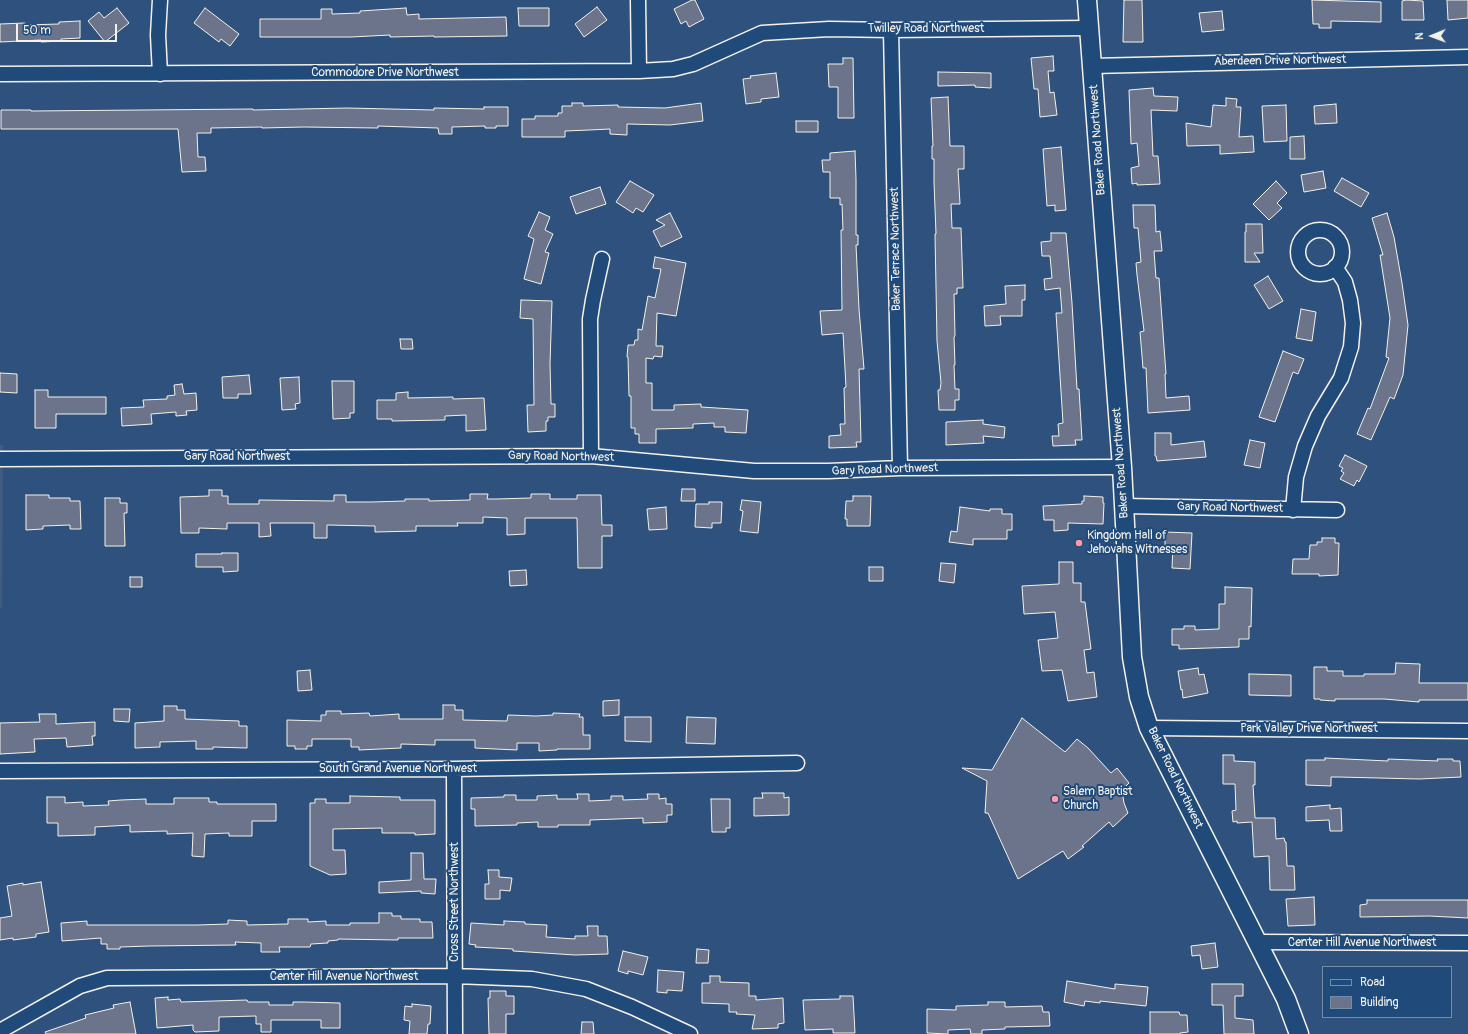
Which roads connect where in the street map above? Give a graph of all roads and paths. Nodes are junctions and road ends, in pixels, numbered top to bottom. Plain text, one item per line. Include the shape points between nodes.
1 (160, 0) edge
2 (638, 0) edge
3 (1087, 0) edge
4 (1089, 28) junction
5 (891, 30) junction
6 (762, 33) joint
7 (1468, 57) edge
8 (1092, 66) junction
9 (639, 71) junction
10 (0, 74) edge
11 (160, 74) junction
12 (602, 259) dead end
13 (1335, 268) dead end
14 (591, 456) junction
15 (0, 458) edge
16 (1122, 467) junction
17 (900, 468) junction
18 (1124, 506) junction
19 (1293, 510) junction
20 (1337, 510) dead end
21 (1149, 728) junction
22 (1468, 731) edge
23 (797, 763) dead end
24 (454, 769) junction
25 (0, 771) edge
26 (1257, 942) junction
27 (1468, 943) edge
28 (455, 976) junction
29 (0, 1031) edge
30 (455, 1034) edge
31 (690, 1034) edge
32 (1299, 1034) edge

1 - 11 street
2 - 9 street
3 - 4 street, Baker Road Northwest
4 - 5 street, Twilley Road Northwest
4 - 8 street, Baker Road Northwest
5 - 6 street, Twilley Road Northwest via 829,29
5 - 17 street, Baker Terrace Northwest
6 - 9 street, Commodore Drive Northwest via 693,64
7 - 8 street, Aberdeen Drive Northwest
8 - 16 street, Baker Road Northwest
9 - 11 street, Commodore Drive Northwest
10 - 11 street, Commodore Drive Northwest
12 - 14 street via 590,319
13 - 19 street via 1345,282 1350,300 1353,323 1351,347 1341,378 1318,416 1305,446 1296,477
14 - 15 street, Gary Road Northwest
14 - 17 street, Gary Road Northwest via 754,471
16 - 17 street, Gary Road Northwest
16 - 18 street, Baker Road Northwest
18 - 19 street, Gary Road Northwest
18 - 21 street, Baker Road Northwest via 1132,657 1139,697
19 - 20 street, Gary Road Northwest
21 - 22 street, Park Valley Drive Northwest
21 - 26 street, Baker Road Northwest
23 - 24 street, South Grand Avenue Northwest
24 - 25 street, South Grand Avenue Northwest
24 - 28 street, Cross Street Northwest
26 - 27 street, Center Hill Avenue Northwest
26 - 32 street, Baker Road Northwest via 1286,1000
28 - 29 street, Center Hill Avenue Northwest via 107,978 80,986
28 - 30 street, Cross Street Northwest
28 - 31 street, Center Hill Avenue Northwest via 532,979 586,989

